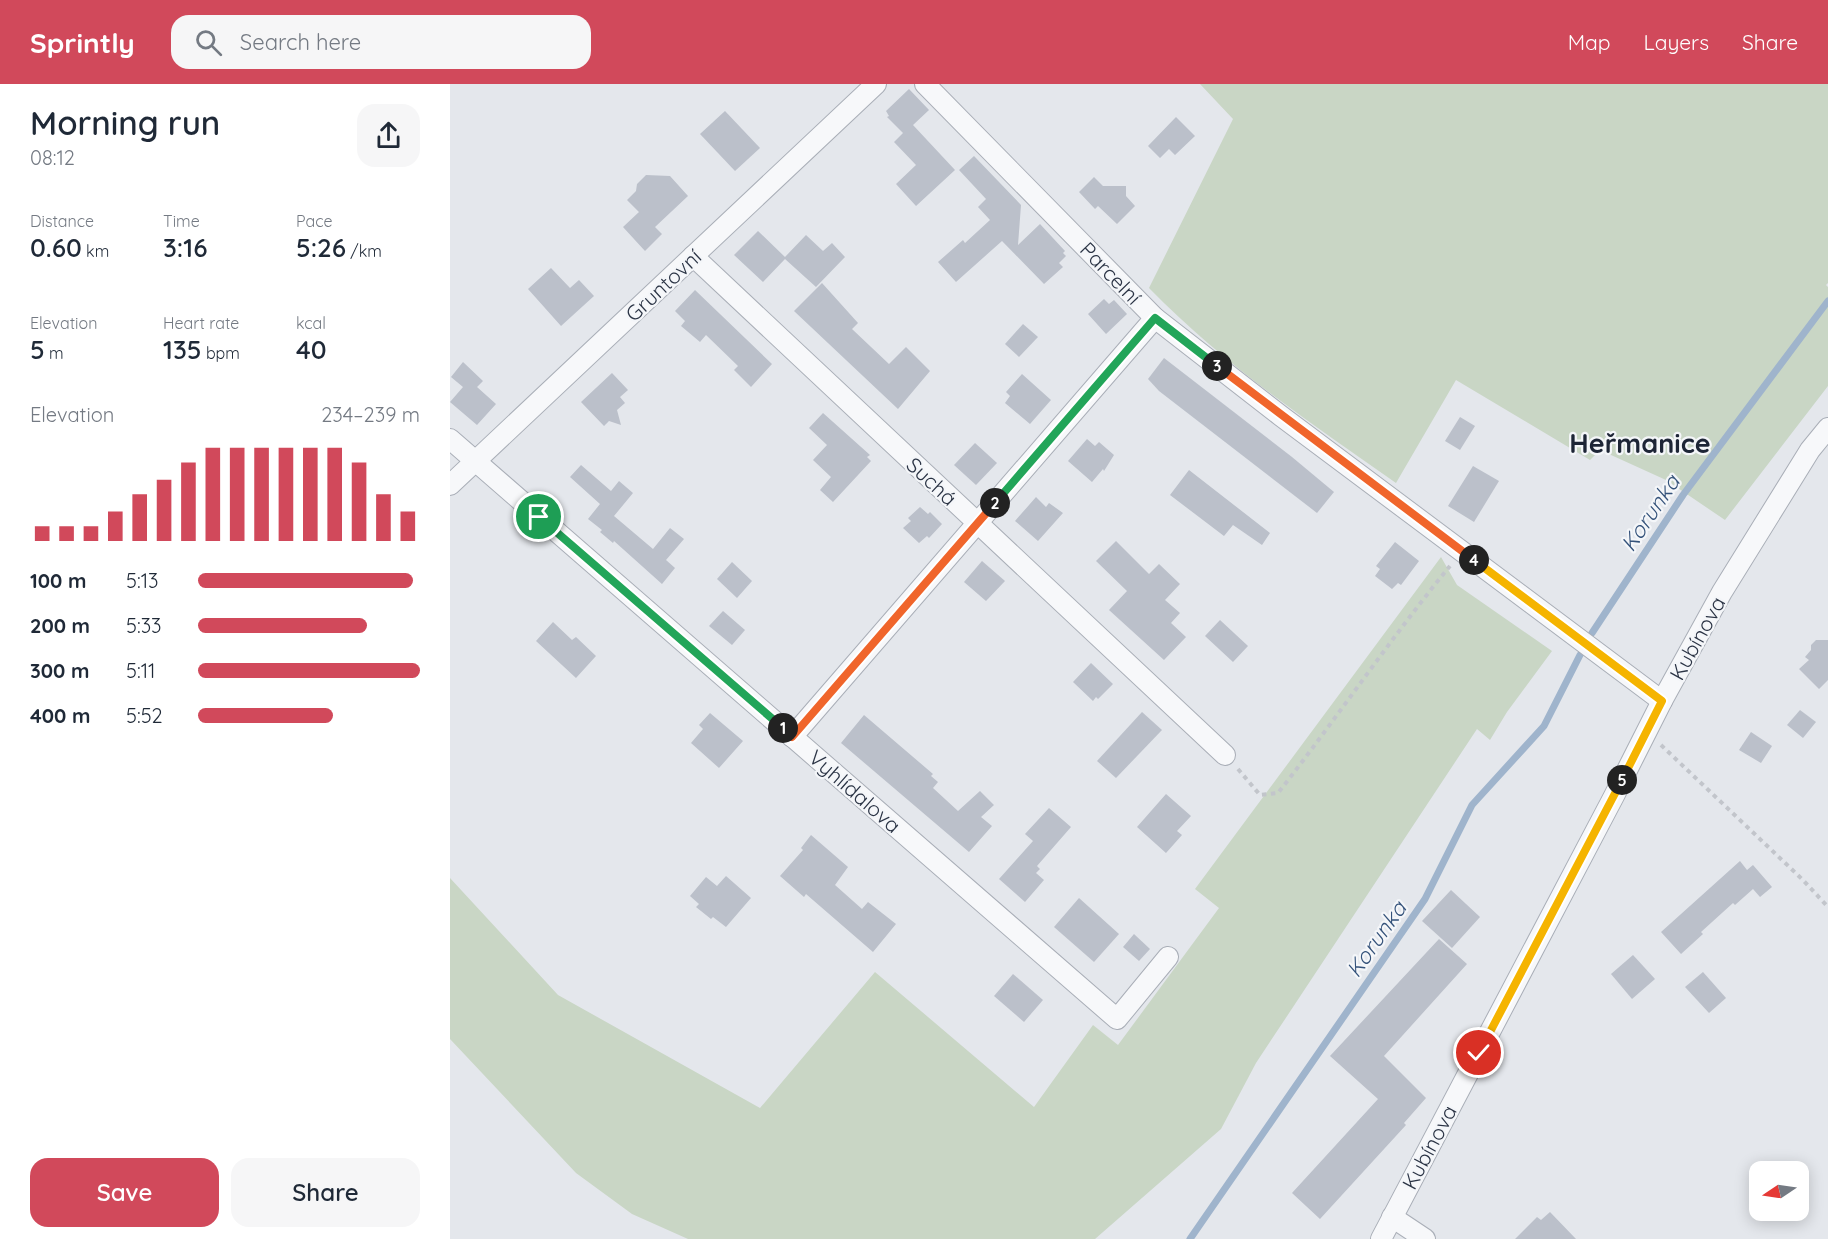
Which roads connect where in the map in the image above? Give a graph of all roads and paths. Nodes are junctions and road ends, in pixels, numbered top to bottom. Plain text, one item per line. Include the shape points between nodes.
1 (876, 84) edge
2 (925, 84) edge
3 (693, 256) junction
4 (1155, 318) junction
5 (1828, 428) edge
6 (450, 440) edge
7 (476, 462) junction
8 (450, 485) edge
9 (977, 523) junction
10 (1462, 551) junction
11 (1662, 701) junction
12 (1646, 730) junction
13 (792, 737) junction
14 (1225, 754) joint
15 (1828, 907) edge
16 (1168, 957) dead end
17 (1392, 1218) junction
18 (1381, 1239) edge
19 (1425, 1239) edge

1 - 3 street, Gruntovní
2 - 4 street, Parcelní
3 - 7 street, Gruntovní
3 - 9 street, Suchá
4 - 9 street
4 - 10 street, Parcelní
5 - 11 street, Kubínova via 1810,450 1722,592
6 - 7 street, Vyhlídalova
7 - 8 street, Gruntovní
7 - 13 street, Vyhlídalova
9 - 13 street
9 - 14 street, Suchá
10 - 11 street, Parcelní
10 - 14 path via 1278,793 1260,795
11 - 12 street, Kubínova
12 - 15 path
12 - 17 street, Kubínova
13 - 16 street, Vyhlídalova via 1117,1019
17 - 18 street, Kubínova
17 - 19 street

